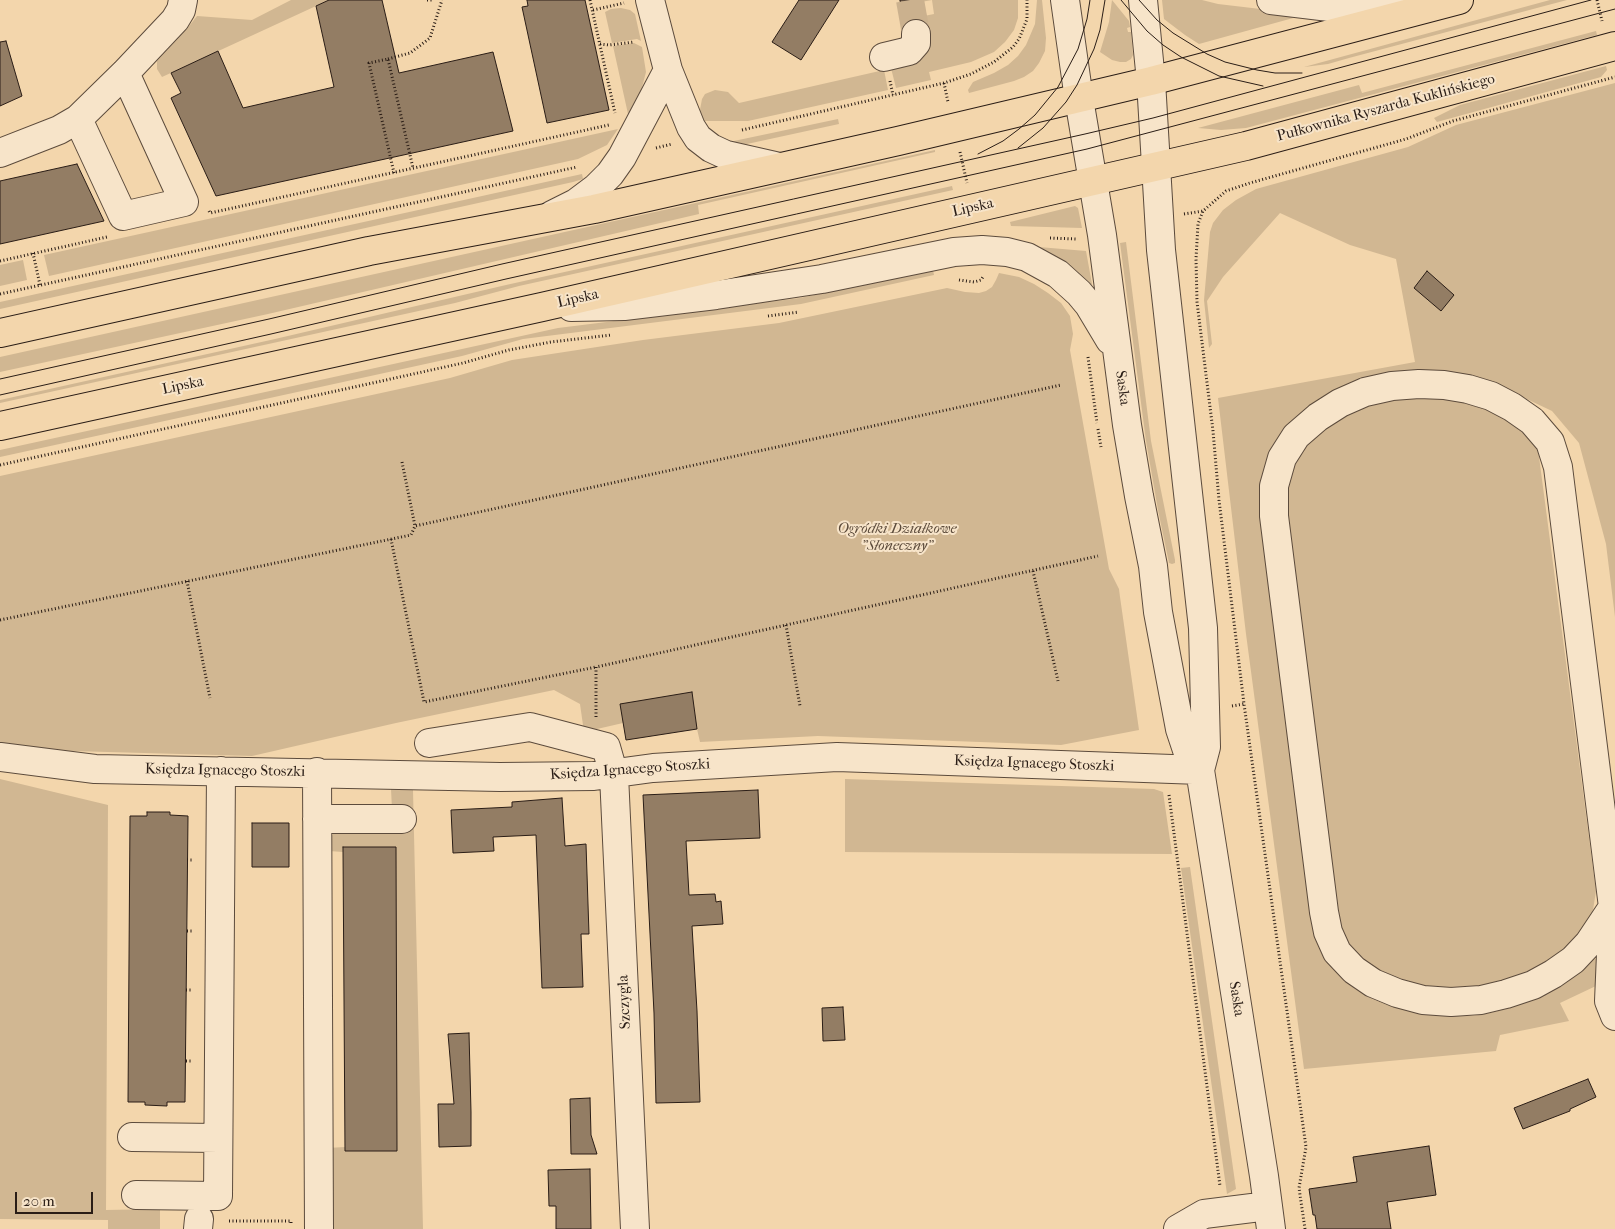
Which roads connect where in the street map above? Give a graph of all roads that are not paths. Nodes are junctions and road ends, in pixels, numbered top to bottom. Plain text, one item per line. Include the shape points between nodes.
1 (183, 0) edge
2 (1065, 0) edge
3 (1143, 0) edge
4 (1271, 0) edge
5 (1459, 0) edge
6 (639, 1) edge
7 (1419, 10) junction
8 (916, 34) tunnel mouth
9 (1609, 35) edge
10 (884, 58) dead end
11 (668, 70) junction
12 (126, 73) junction
13 (1151, 81) junction
14 (1079, 99) junction
15 (78, 119) junction
16 (0, 153) edge
17 (779, 167) junction
18 (1155, 167) junction
19 (1093, 181) junction
20 (549, 217) junction
21 (542, 307) junction
22 (0, 333) edge
23 (1118, 360) junction
24 (0, 426) edge
25 (429, 743) dead end
26 (0, 757) edge
27 (1200, 770) junction
28 (221, 771) junction
29 (317, 772) junction
30 (614, 774) junction
31 (402, 819) dead end
32 (317, 820) junction
33 (1613, 907) junction
34 (1615, 1016) edge
35 (132, 1137) dead end
36 (218, 1138) junction
37 (136, 1195) dead end
38 (1269, 1218) edge
39 (319, 1229) edge
40 (635, 1229) edge
41 (1178, 1229) edge

1 - 12 street via 175,20
2 - 14 street, Saska
3 - 13 street, Saska
4 - 7 street via 1346,9
5 - 7 main road
6 - 11 street
7 - 13 main road
8 - 10 street via 916,43 909,51
9 - 18 main road, Pułkownika Ryszarda Kuklińskiego via 1246,146
11 - 17 street via 698,138 726,155
11 - 20 street via 622,158 610,174 596,188
12 - 15 street
12 - 15 street via 184,202 123,216
13 - 14 main road
13 - 18 street, Saska
14 - 17 main road
14 - 19 street, Saska
15 - 16 street
17 - 20 main road
18 - 19 main road, Lipska
18 - 27 street, Saska via 1166,298 1203,628 1206,747
19 - 21 main road, Lipska
19 - 23 street, Saska
20 - 22 main road via 369,251
21 - 23 street via 624,306 716,295 954,252 995,251 1027,257 1067,282 1097,316
21 - 24 main road, Lipska
23 - 27 street, Saska via 1138,496 1180,729 1187,750
25 - 30 street, Szczygla via 530,727 606,747
26 - 28 street, Księdza Ignacego Stoszki via 95,769
27 - 30 street, Księdza Ignacego Stoszki via 837,757 653,768
27 - 38 street, Saska
28 - 29 street, Księdza Ignacego Stoszki
28 - 36 street
29 - 30 street, Księdza Ignacego Stoszki via 500,777
29 - 32 street
30 - 40 street, Szczygla
31 - 32 street
32 - 39 street
33 - 33 street via 1573,960 1533,985 1481,1000 1423,1000 1398,993 1373,983 1354,970 1337,952 1324,912 1274,516 1274,486 1282,458 1296,436 1340,403 1365,392 1392,386 1419,384 1468,389 1512,407 1532,421 1550,442 1558,467
33 - 34 street via 1609,1001
35 - 36 street
36 - 37 street via 218,1196
38 - 41 street via 1224,1212 1204,1214

